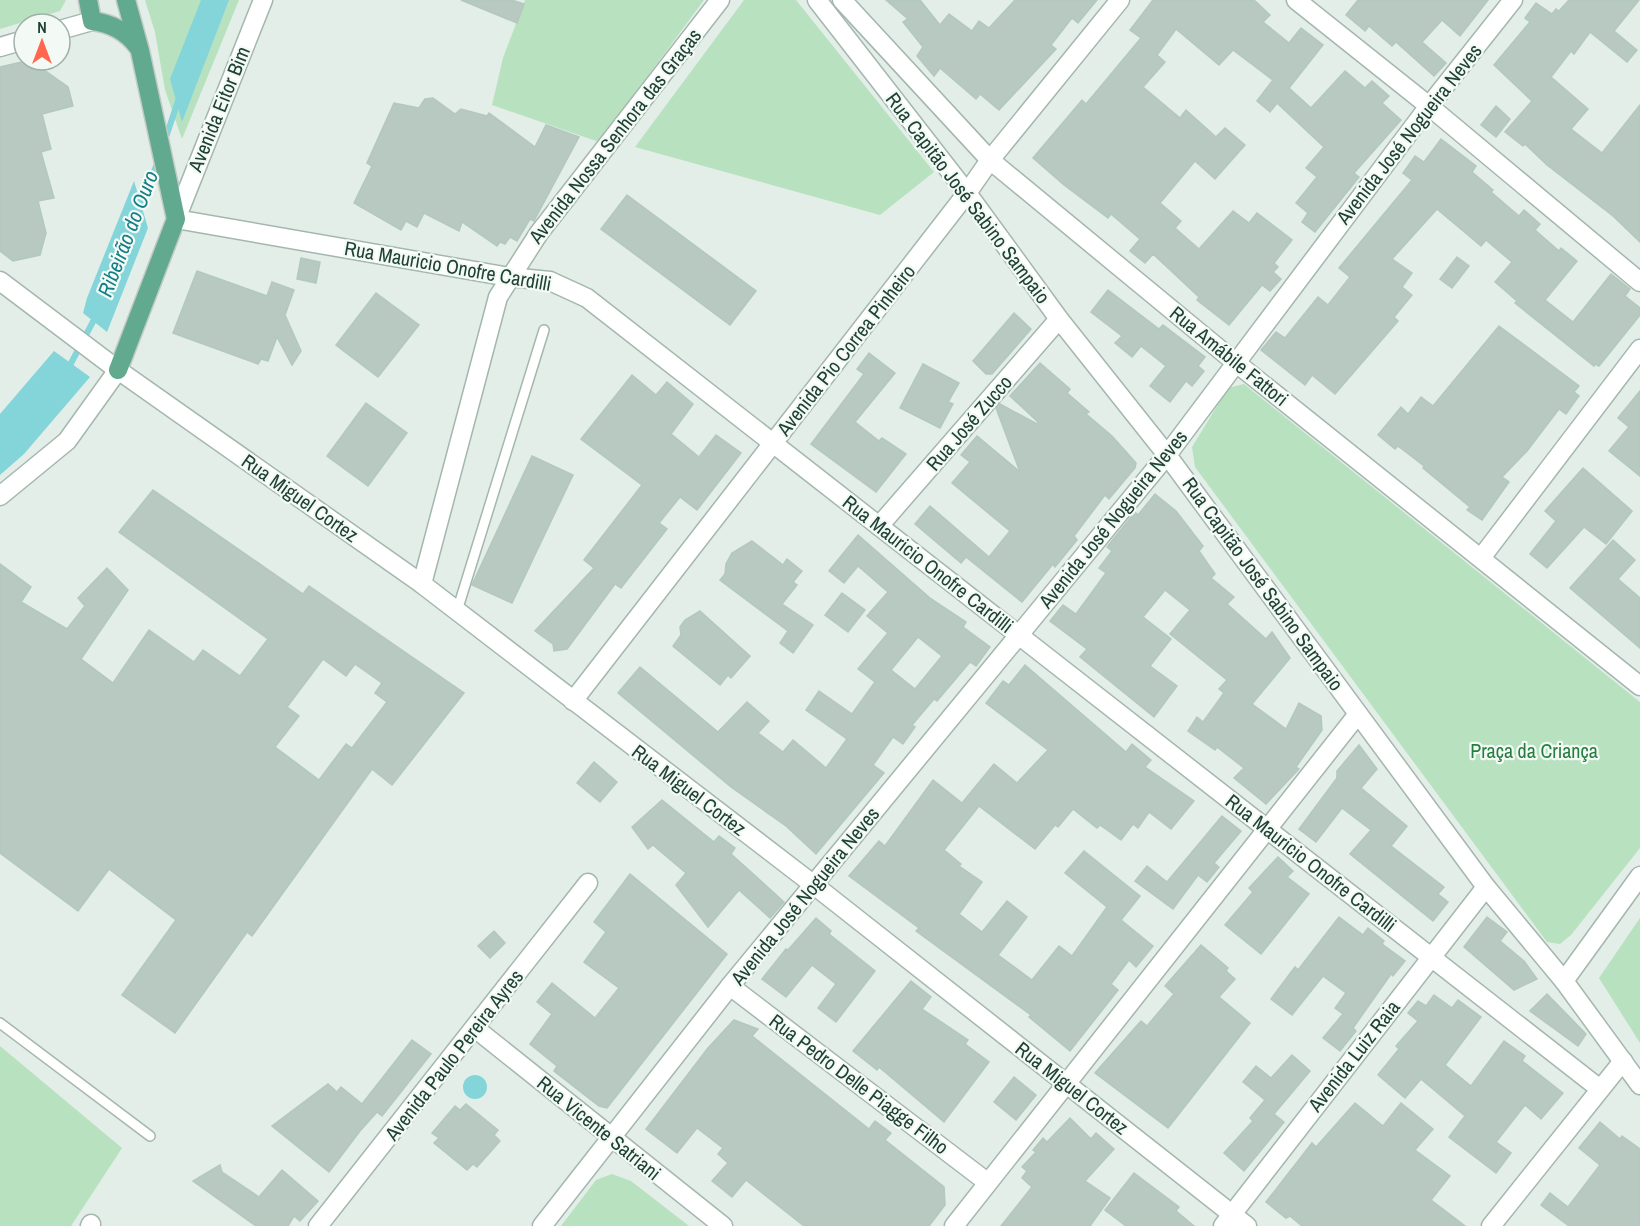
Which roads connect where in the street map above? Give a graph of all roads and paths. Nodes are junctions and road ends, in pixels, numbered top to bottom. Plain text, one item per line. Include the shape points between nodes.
1 (88, 0) edge
2 (126, 0) edge
3 (263, 0) edge
4 (720, 0) edge
5 (817, 0) edge
6 (842, 0) edge
7 (1120, 0) edge
8 (1296, 0) edge
9 (1513, 0) edge
10 (92, 21) junction
11 (72, 27) edge
12 (140, 51) junction
13 (1429, 106) junction
14 (990, 160) junction
15 (967, 193) junction
16 (176, 219) junction
17 (509, 277) junction
18 (0, 281) edge
19 (1640, 282) edge
20 (1059, 319) junction
21 (544, 330) dead end
22 (1640, 349) edge
23 (1235, 362) junction
24 (118, 370) junction
25 (772, 445) junction
26 (1167, 455) junction
27 (0, 496) edge
28 (879, 526) junction
29 (1481, 558) junction
30 (422, 584) junction
31 (457, 611) junction
32 (1019, 635) junction
33 (1640, 686) edge
34 (573, 701) junction
35 (1358, 714) junction
36 (1268, 829) junction
37 (1640, 876) edge
38 (588, 883) dead end
39 (814, 885) junction
40 (1486, 887) junction
41 (1431, 957) junction
42 (1564, 981) junction
43 (730, 987) junction
44 (0, 1023) edge
45 (476, 1029) junction
46 (1623, 1061) junction
47 (1066, 1084) junction
48 (1640, 1085) edge
49 (1600, 1089) junction
50 (150, 1136) dead end
51 (610, 1137) junction
52 (987, 1182) junction
53 (1227, 1220) edge
54 (318, 1226) edge
55 (542, 1226) edge
56 (723, 1226) edge
57 (954, 1226) edge
58 (1247, 1226) edge
59 (1491, 1226) edge

1 - 10 main road
2 - 12 main road
3 - 16 street, Avenida Eitor Bim
4 - 17 street, Avenida Nossa Senhora das Graças
5 - 15 street, Rua Capitão José Sabino Sampaio
6 - 14 street, Rua Amábile Fattori
7 - 14 street, Avenida Pio Correa Pinheiro
8 - 13 street
9 - 13 street, Avenida José Nogueira Neves
10 - 11 street
10 - 12 main road via 106,22 122,31
12 - 16 main road
13 - 19 street
13 - 23 street, Avenida José Nogueira Neves
14 - 15 street, Avenida Pio Correa Pinheiro
14 - 23 street, Rua Amábile Fattori
15 - 20 street, Rua Capitão José Sabino Sampaio
15 - 25 street, Avenida Pio Correa Pinheiro
16 - 17 street, Rua Mauricio Onofre Cardilli
16 - 24 main road
17 - 25 street, Rua Mauricio Onofre Cardilli via 550,280 587,298
17 - 30 street, Avenida Nossa Senhora das Graças via 498,297
18 - 24 street, Rua Miguel Cortez
20 - 26 street, Rua Capitão José Sabino Sampaio
20 - 28 street, Rua José Zucco
21 - 31 lane
22 - 29 street
23 - 26 street, Avenida José Nogueira Neves
23 - 29 street, Rua Amábile Fattori
24 - 27 street via 67,441
24 - 30 street, Rua Miguel Cortez
25 - 28 street, Rua Mauricio Onofre Cardilli
25 - 34 street, Avenida Pio Correa Pinheiro
26 - 32 street, Avenida José Nogueira Neves
26 - 35 street, Rua Capitão José Sabino Sampaio
28 - 32 street, Rua Mauricio Onofre Cardilli
29 - 33 street, Rua Amábile Fattori
30 - 31 street, Rua Miguel Cortez
31 - 34 street, Rua Miguel Cortez
32 - 36 street, Rua Mauricio Onofre Cardilli
32 - 39 street, Avenida José Nogueira Neves
34 - 39 street, Rua Miguel Cortez
35 - 36 street
35 - 40 street, Rua Capitão José Sabino Sampaio
36 - 41 street, Rua Mauricio Onofre Cardilli
36 - 47 street
37 - 42 street
38 - 45 street, Avenida Paulo Pereira Ayres
39 - 43 street, Avenida José Nogueira Neves
39 - 47 street, Rua Miguel Cortez
40 - 41 street, Avenida Luiz Raia
40 - 42 street, Rua Capitão José Sabino Sampaio
41 - 49 street, Rua Mauricio Onofre Cardilli
41 - 53 street, Avenida Luiz Raia
42 - 46 street, Rua Capitão José Sabino Sampaio
43 - 51 street, Avenida José Nogueira Neves
43 - 52 street, Rua Pedro Delle Piagge Filho
44 - 50 lane
45 - 51 street, Rua Vicente Satriani
45 - 54 street, Avenida Paulo Pereira Ayres
46 - 48 street, Rua Capitão José Sabino Sampaio
46 - 49 street
47 - 52 street
47 - 53 street, Rua Miguel Cortez
49 - 59 street
51 - 55 street, Avenida José Nogueira Neves
51 - 56 street, Rua Vicente Satriani
52 - 57 street
53 - 58 street, Rua Miguel Cortez

